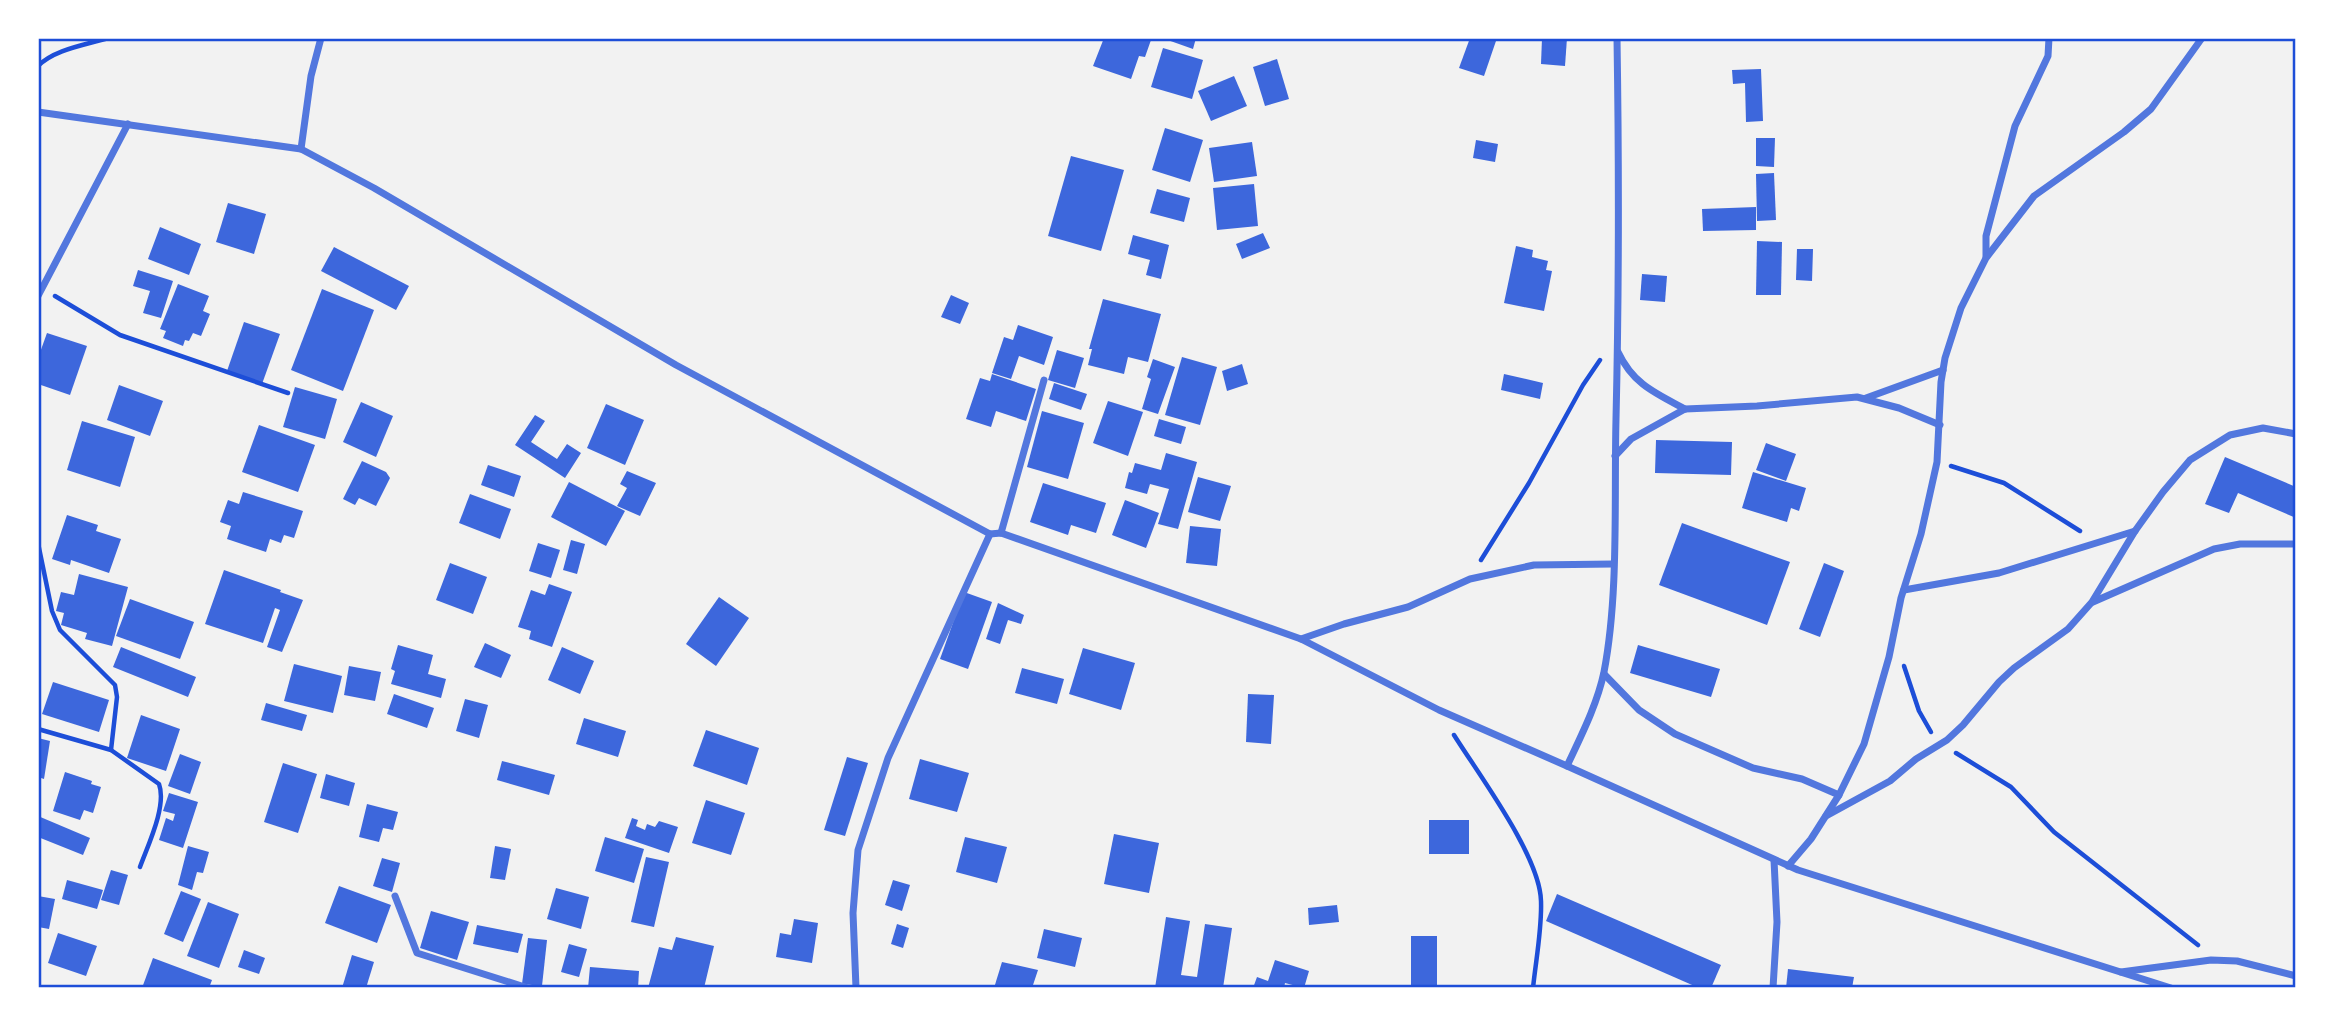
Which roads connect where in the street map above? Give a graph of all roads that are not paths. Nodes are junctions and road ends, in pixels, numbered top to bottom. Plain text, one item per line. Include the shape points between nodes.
1 (321, 38) edge
2 (1617, 38) edge
3 (2049, 38) edge
4 (2202, 38) edge
5 (38, 112) edge
6 (128, 124) junction
7 (301, 149) junction
8 (1986, 258) junction
9 (40, 292) edge
10 (1618, 349) junction
11 (1943, 370) junction
12 (1044, 380) dead end
13 (1865, 398) junction
14 (1685, 409) junction
15 (1940, 425) junction
16 (2295, 434) edge
17 (1615, 457) junction
18 (2135, 531) junction
19 (1001, 533) junction
20 (990, 534) junction
21 (2295, 544) edge
22 (1613, 564) junction
23 (1904, 590) junction
24 (2092, 602) junction
25 (1301, 639) junction
26 (1604, 674) junction
27 (1567, 766) junction
28 (1839, 795) junction
29 (1825, 816) junction
30 (1774, 860) junction
31 (1788, 866) junction
32 (395, 896) dead end
33 (2116, 972) junction
34 (2295, 976) edge
35 (528, 988) edge
36 (856, 988) edge
37 (1773, 988) edge
38 (2171, 988) edge

1 - 7 street
2 - 10 street
3 - 8 street via 2048,56 2015,126 1986,236
4 - 8 street via 2151,109 2034,197
5 - 6 street
6 - 7 street
6 - 9 street
7 - 20 street via 676,365
8 - 11 street via 1961,308
10 - 14 street via 1626,369 1643,386
10 - 17 street
11 - 13 street
11 - 15 street
12 - 19 street
13 - 14 street
13 - 15 street
14 - 17 street via 1631,439
15 - 23 street via 1937,462
16 - 18 street via 2263,428 2230,435 2190,460
17 - 22 street
18 - 23 street via 1999,573
18 - 24 street
19 - 20 street
19 - 25 street
20 - 36 street via 888,758 858,850 853,913
21 - 24 street via 2214,548
22 - 25 street via 1534,565 1470,579 1408,607
22 - 26 street
23 - 28 street via 1864,744
24 - 29 street via 2068,629 1999,682 1963,725 1939,745 1890,781
25 - 27 street via 1439,710
26 - 27 street
26 - 28 street via 1639,710 1675,734 1753,768 1802,779
27 - 30 street
28 - 29 street
29 - 31 street
30 - 31 street
30 - 37 street
31 - 33 street
32 - 35 street via 417,953
33 - 34 street via 2218,960
33 - 38 street

